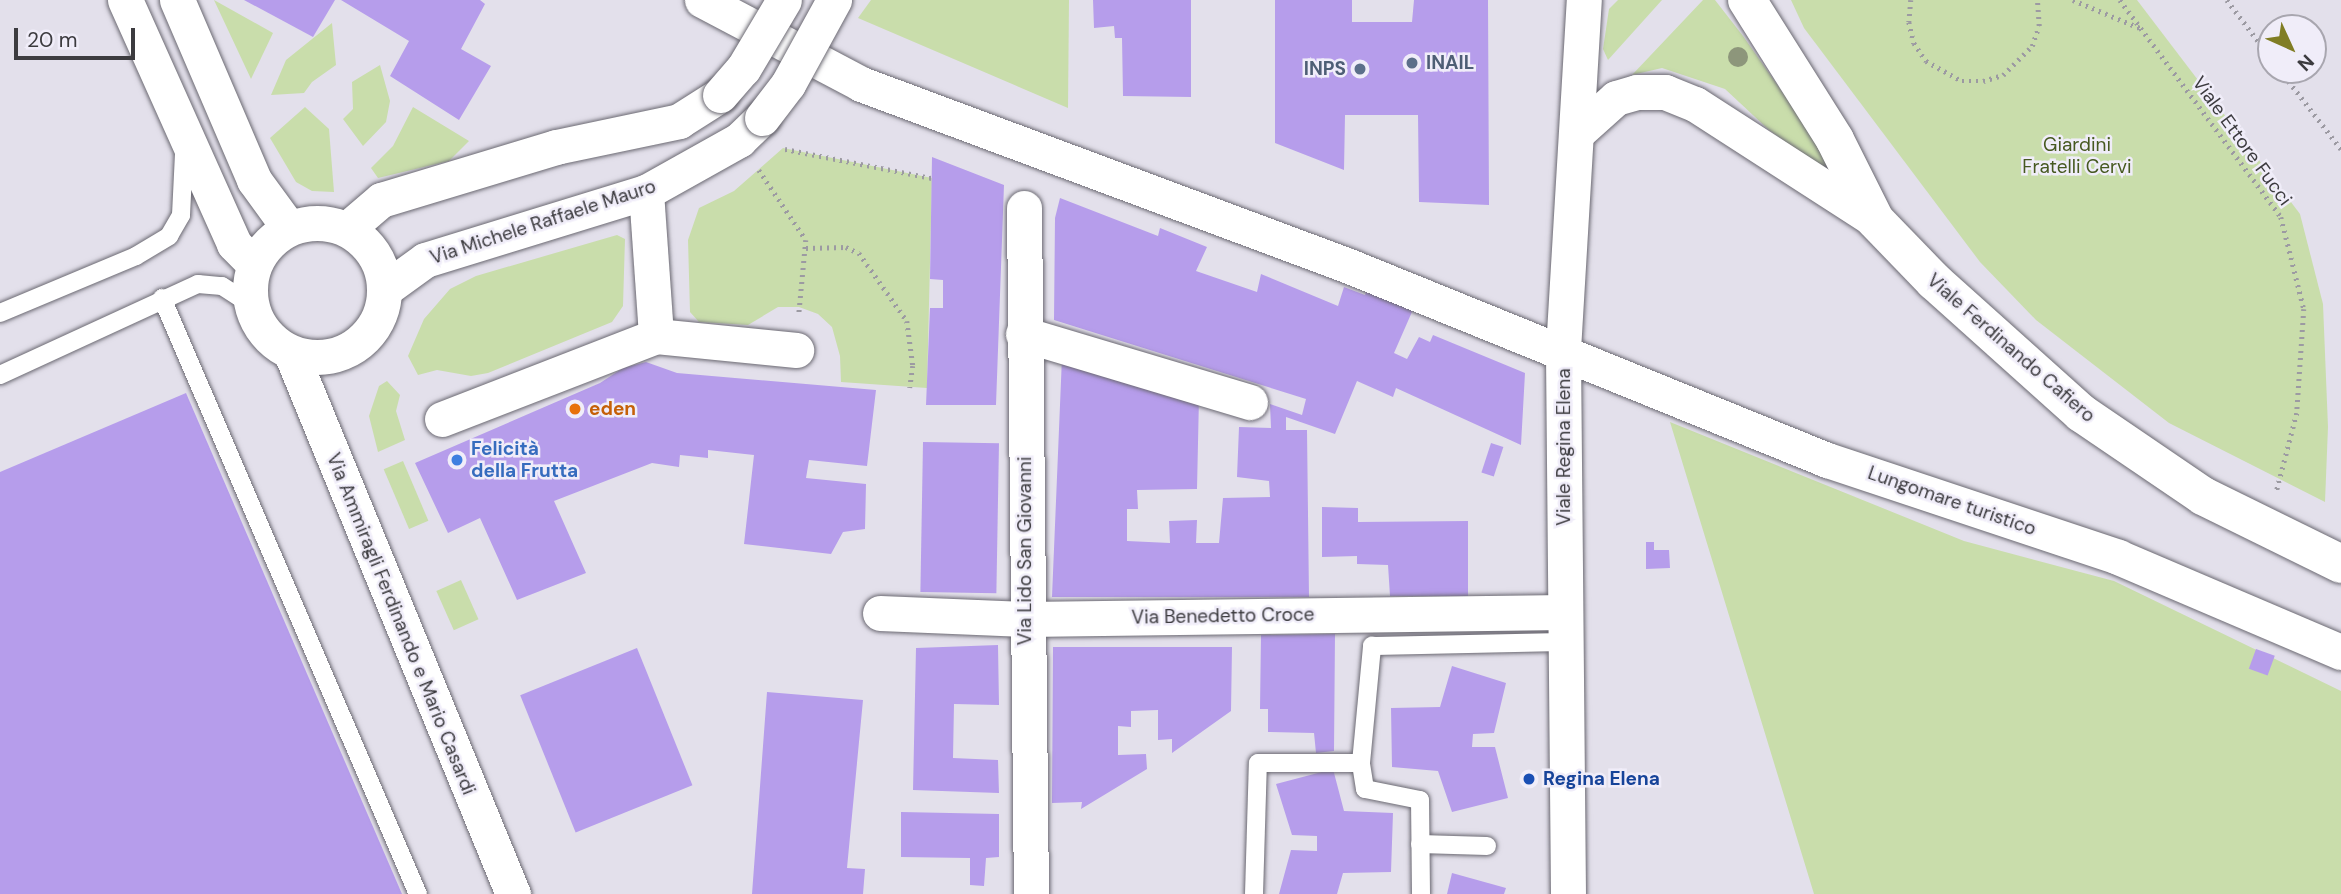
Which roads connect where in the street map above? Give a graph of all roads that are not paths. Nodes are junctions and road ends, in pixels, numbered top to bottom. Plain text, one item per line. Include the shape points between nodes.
1 (125, 0) edge
2 (177, 0) edge
3 (702, 0) edge
4 (784, 0) edge
5 (834, 0) edge
6 (1584, 0) edge
7 (1747, 0) edge
8 (184, 133) junction
9 (1577, 133) junction
10 (646, 192) junction
11 (1024, 208) dead end
12 (1875, 220) junction
13 (289, 228) junction
14 (347, 229) junction
15 (254, 264) junction
16 (385, 289) junction
17 (162, 298) junction
18 (251, 305) junction
19 (0, 313) edge
20 (1024, 334) junction
21 (656, 336) junction
22 (796, 350) road end
23 (1563, 350) junction
24 (291, 353) junction
25 (0, 375) edge
26 (1250, 402) dead end
27 (442, 419) dead end
28 (2341, 564) edge
29 (880, 614) dead end
30 (1025, 619) junction
31 (1565, 627) junction
32 (2341, 652) edge
33 (1361, 763) junction
34 (1420, 844) junction
35 (1487, 846) dead end
36 (418, 894) edge
37 (513, 894) edge
38 (1031, 894) edge
39 (1254, 894) edge
40 (1421, 894) edge
41 (1568, 894) edge

1 - 8 street
2 - 13 street via 254,180
3 - 23 street, Lungomare turistico via 860,85
4 - 14 street, bridge via 743,69 720,95 679,121 556,147 381,201
5 - 10 street, Via Michele Raffaele Mauro, bridge via 788,84 751,129
6 - 9 street, Viale Regina Elena
7 - 12 main road, Viale Ferdinando Cafiero via 1835,140
8 - 15 street via 234,244
8 - 19 lane via 181,215 169,236 136,256
9 - 12 street, Viale Ferdinando Cafiero via 1616,98 1665,92 1695,104
9 - 23 street, Viale Regina Elena
10 - 16 street, Via Michele Raffaele Mauro via 425,260
10 - 21 street
11 - 20 street, Via Lido San Giovanni
12 - 28 main road, Viale Ferdinando Cafiero via 1934,281 2081,413 2203,496
13 - 14 street via 328,223
13 - 15 street via 269,243
14 - 16 street via 374,254
15 - 18 street
16 - 24 street via 371,331 355,346 312,358
17 - 18 lane via 198,284 222,286
17 - 25 lane
17 - 36 lane
18 - 24 street via 258,325
20 - 26 street
20 - 30 street, Via Lido San Giovanni
21 - 22 street
21 - 27 street
23 - 31 street, Viale Regina Elena
23 - 32 street, Lungomare turistico via 1827,460 2118,557
24 - 37 street, Via Ammiragli Ferdinando e Mario Casardi
29 - 30 street, Via Benedetto Croce
30 - 31 street, Via Benedetto Croce
30 - 38 street, Via Lido San Giovanni
31 - 33 lane via 1372,646
31 - 41 street, Viale Regina Elena
33 - 34 lane via 1365,789 1420,800
33 - 39 lane via 1258,763
34 - 35 lane
34 - 40 lane

